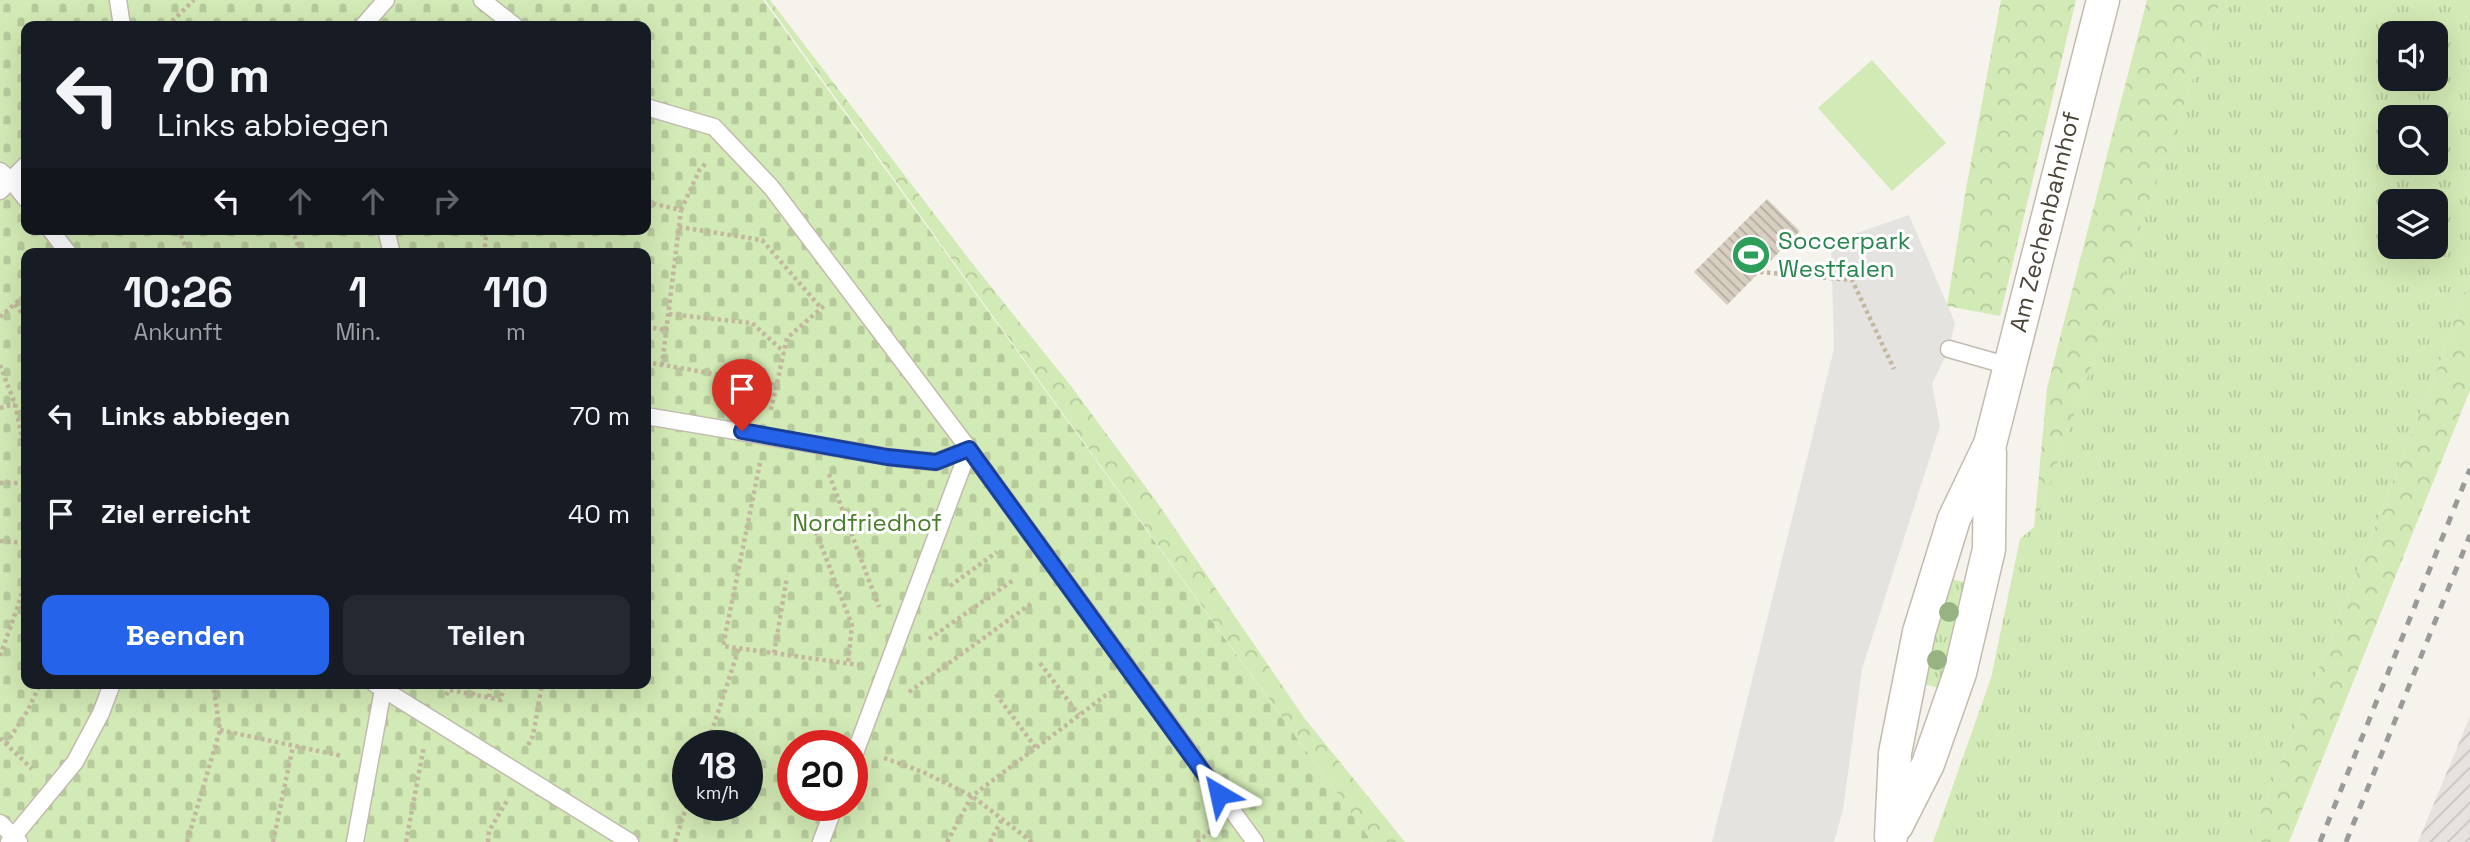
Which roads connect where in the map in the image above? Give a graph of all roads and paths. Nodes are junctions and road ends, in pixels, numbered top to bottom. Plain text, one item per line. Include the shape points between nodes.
1 (118, 0) edge
2 (194, 0) edge
3 (386, 0) edge
4 (482, 0) edge
5 (2102, 0) edge
6 (121, 21) edge
7 (172, 21) edge
8 (367, 21) edge
9 (509, 21) edge
10 (651, 108) edge
11 (726, 139) junction
12 (21, 169) edge
13 (4, 181) edge
14 (21, 195) edge
15 (651, 203) edge
16 (681, 210) junction
17 (678, 227) junction
18 (1760, 272) dead end
19 (21, 299) edge
20 (15, 304) junction
21 (821, 308) dead end
22 (21, 312) edge
23 (669, 314) junction
24 (0, 317) edge
25 (651, 328) edge
26 (667, 330) junction
27 (1949, 349) dead end
28 (784, 352) dead end
29 (651, 363) edge
30 (0, 365) edge
31 (662, 365) junction
32 (2009, 366) junction
33 (1894, 369) dead end
34 (777, 385) dead end
35 (15, 404) junction
36 (0, 408) edge
37 (651, 417) edge
38 (21, 433) edge
39 (817, 444) junction
40 (1990, 444) junction
41 (969, 449) junction
42 (0, 483) edge
43 (21, 483) edge
44 (816, 532) dead end
45 (0, 541) edge
46 (21, 543) edge
47 (787, 577) dead end
48 (1015, 579) dead end
49 (21, 596) edge
50 (1032, 603) dead end
51 (723, 646) dead end
52 (895, 647) junction
53 (739, 648) junction
54 (774, 653) junction
55 (0, 656) edge
56 (848, 663) junction
57 (1040, 663) dead end
58 (887, 669) junction
59 (1133, 674) junction
60 (38, 689) edge
61 (110, 689) edge
62 (215, 689) edge
63 (381, 689) edge
64 (386, 689) edge
65 (474, 689) edge
66 (490, 689) edge
67 (503, 689) edge
68 (541, 689) edge
69 (449, 690) dead end
70 (996, 694) dead end
71 (473, 695) junction
72 (489, 697) junction
73 (1079, 715) junction
74 (429, 718) junction
75 (866, 724) junction
76 (220, 730) junction
77 (712, 730) edge
78 (864, 730) edge
79 (0, 738) edge
80 (6, 744) junction
81 (293, 746) junction
82 (1037, 748) junction
83 (868, 757) edge
84 (370, 762) junction
85 (518, 773) junction
86 (53, 790) junction
87 (972, 796) junction
88 (1002, 819) junction
89 (682, 821) edge
90 (829, 821) edge
91 (0, 823) edge
92 (1890, 839) edge
93 (14, 840) edge
94 (187, 842) edge
95 (274, 842) edge
96 (355, 842) edge
97 (406, 842) edge
98 (488, 842) edge
99 (631, 842) edge
100 (675, 842) edge
101 (821, 842) edge
102 (947, 842) edge
103 (990, 842) edge
104 (1032, 842) edge
105 (1255, 842) edge

1 - 6 lane
2 - 7 path
3 - 8 lane
4 - 9 lane
5 - 32 street, Am Zechenbahnhof
10 - 11 lane via 714,127
11 - 16 path via 700,169
11 - 41 lane via 771,187
12 - 13 lane
13 - 14 lane
15 - 16 path
16 - 17 path
17 - 21 path via 762,240
17 - 23 path
18 - 33 path via 1852,280
19 - 20 path
20 - 22 path
20 - 24 path
23 - 26 path
23 - 28 path via 752,323
25 - 26 path
26 - 31 path
27 - 32 lane
29 - 31 path
30 - 35 path
31 - 34 path
32 - 40 street, Am Zechenbahnhof
35 - 36 path
35 - 38 path
37 - 39 lane
39 - 41 lane via 936,462
39 - 52 path
40 - 92 street, Am Zechenbahnhof via 1954,519 1919,632 1895,753
40 - 92 street, Am Zechenbahnhof via 1989,549 1960,673 1928,764
41 - 52 lane
41 - 59 lane
42 - 43 path
44 - 56 path via 852,625
45 - 46 path
47 - 54 path
48 - 58 path
49 - 55 path
50 - 75 path
51 - 53 path
52 - 58 lane
53 - 54 path
53 - 77 path
54 - 56 path
56 - 58 path
57 - 73 path
58 - 75 lane
59 - 73 path
59 - 105 lane
60 - 80 path
61 - 86 lane via 75,762
62 - 76 path
63 - 84 lane
64 - 74 lane
65 - 71 path
66 - 72 path
67 - 72 path via 501,700
68 - 85 path via 533,736
69 - 71 path
70 - 82 path
71 - 72 path
73 - 82 path
74 - 85 lane
74 - 97 path
75 - 78 lane
76 - 81 path
76 - 94 path
79 - 80 path
80 - 86 path
81 - 84 path
81 - 95 path
82 - 87 path
83 - 87 path via 923,772
84 - 96 lane
85 - 98 path
85 - 99 lane
86 - 93 lane
87 - 88 path
87 - 102 path
88 - 103 path
88 - 104 path
89 - 100 path
90 - 101 lane
91 - 93 lane

